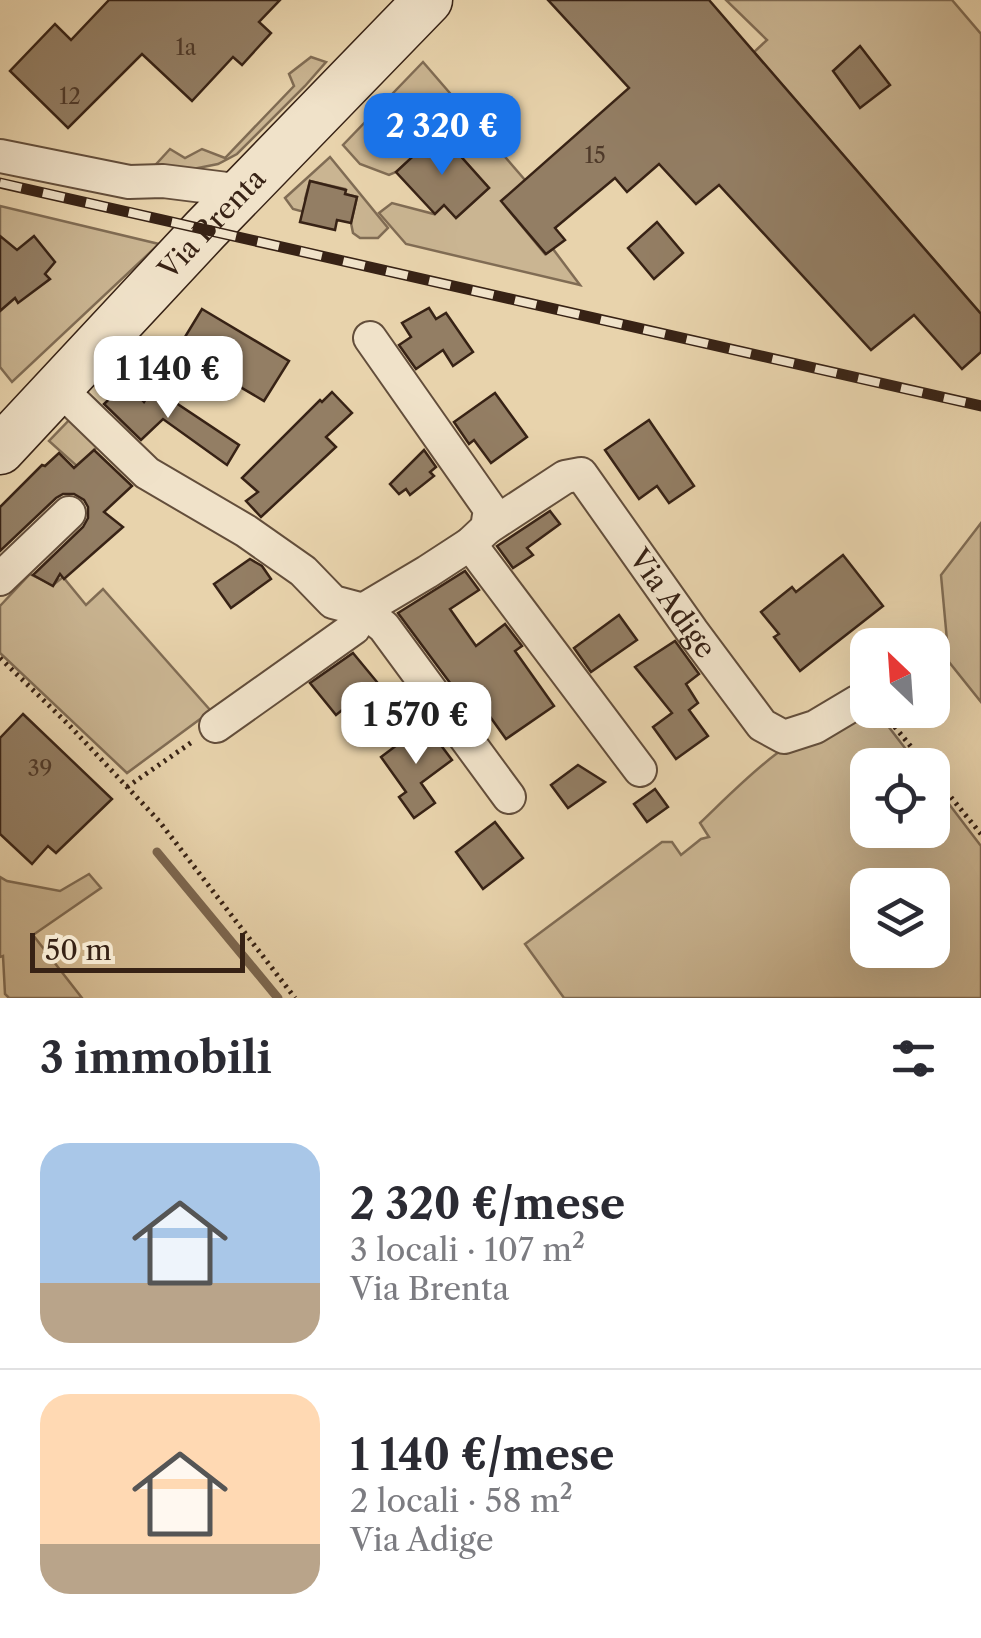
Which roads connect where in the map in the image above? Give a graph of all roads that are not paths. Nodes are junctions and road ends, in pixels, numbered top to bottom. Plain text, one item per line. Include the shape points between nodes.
1 (428, 0) edge
2 (0, 156) edge
3 (244, 191) junction
4 (370, 338) dead end
5 (59, 388) junction
6 (0, 450) edge
7 (69, 513) dead end
8 (478, 536) junction
9 (0, 580) edge
10 (362, 610) junction
11 (850, 706) edge
12 (216, 726) road end
13 (640, 770) dead end
14 (509, 796) dead end

1 - 3 street, Via Brenta
2 - 3 street via 128,182
3 - 5 street, Via Brenta
4 - 8 street via 490,509
5 - 6 street, Via Brenta
5 - 10 street via 147,473 246,531 333,602
7 - 9 street
8 - 10 street, Via Adige
8 - 11 street, Via Adige via 565,477 580,474 762,725 784,737
8 - 13 street
10 - 12 street, Via Adige via 354,628
10 - 14 street via 384,626

